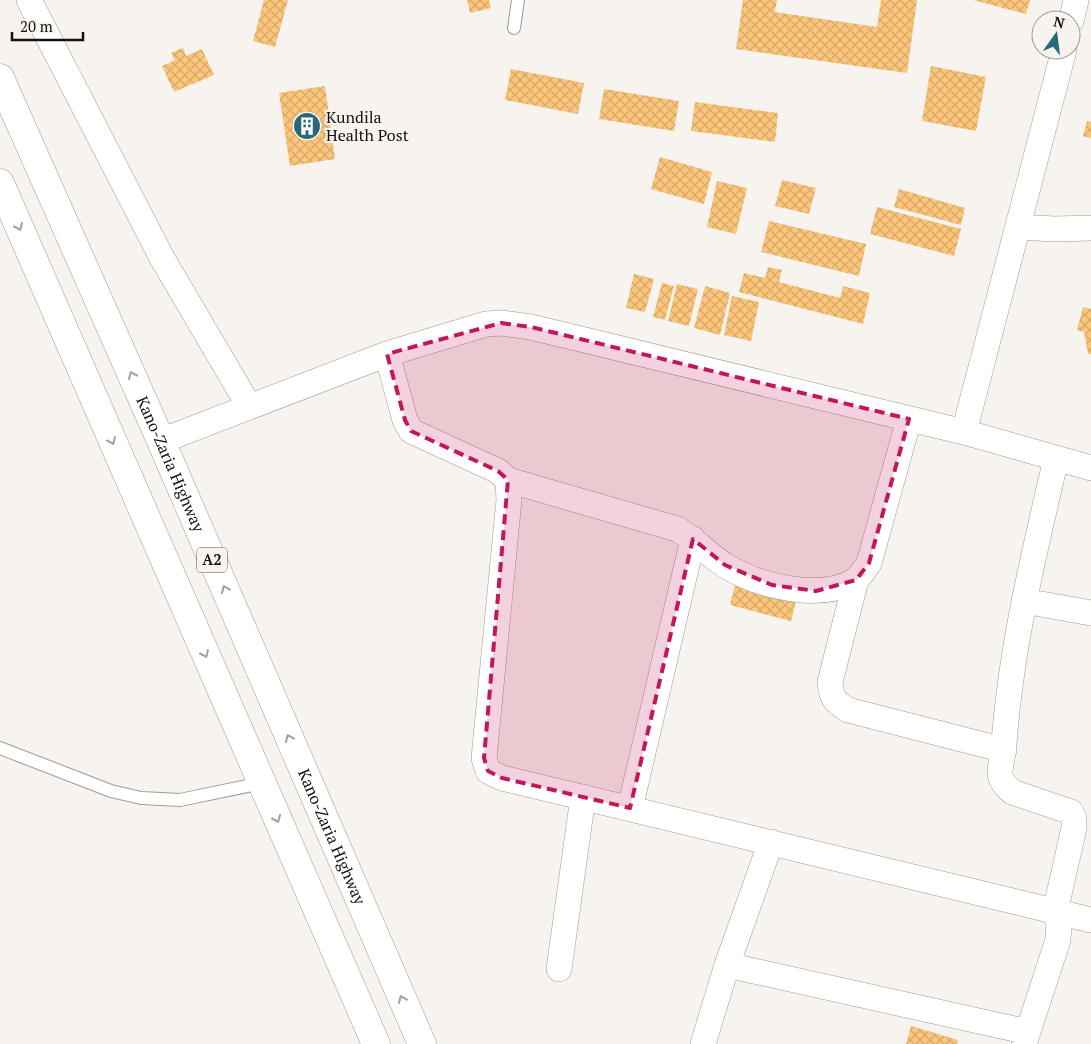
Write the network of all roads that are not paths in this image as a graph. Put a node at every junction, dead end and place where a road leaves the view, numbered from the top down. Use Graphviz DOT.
graph roads {
  1 [pos="29,0"];
  2 [pos="518,0"];
  3 [pos="514,28"];
  4 [pos="1061,60"];
  5 [pos="0,78"];
  6 [pos="0,183"];
  7 [pos="1018,227"];
  8 [pos="1091,228"];
  9 [pos="387,354"];
  10 [pos="249,406"];
  11 [pos="909,419"];
  12 [pos="964,432"];
  13 [pos="161,441"];
  14 [pos="1056,459"];
  15 [pos="1091,468"];
  16 [pos="508,480"];
  17 [pos="693,540"];
  18 [pos="856,580"];
  19 [pos="1024,601"];
  20 [pos="1091,613"];
  21 [pos="0,748"];
  22 [pos="1004,750"];
  23 [pos="262,783"];
  24 [pos="583,797"];
  25 [pos="630,808"];
  26 [pos="771,842"];
  27 [pos="1055,912"];
  28 [pos="1091,920"];
  29 [pos="727,964"];
  30 [pos="559,969"];
  31 [pos="1026,1038"];
  32 [pos="376,1044"];
  33 [pos="422,1044"];
  34 [pos="703,1044"];
  1 -- 10 [label="street"];
  2 -- 3 [label="lane"];
  4 -- 7 [label="street"];
  13 -- 5 [label="highway, Kano-Zaria Highway / A2, one-way"];
  6 -- 23 [label="highway, one-way"];
  7 -- 8 [label="street"];
  7 -- 12 [label="street"];
  9 -- 10 [label="street"];
  9 -- 11 [label="street"];
  9 -- 16 [label="street"];
  10 -- 13 [label="street"];
  11 -- 12 [label="street"];
  11 -- 18 [label="street"];
  12 -- 14 [label="street"];
  33 -- 13 [label="highway, Kano-Zaria Highway / A2, one-way"];
  14 -- 15 [label="street"];
  14 -- 19 [label="street"];
  16 -- 17 [label="street"];
  16 -- 24 [label="street"];
  17 -- 18 [label="street"];
  17 -- 25 [label="street"];
  18 -- 22 [label="street"];
  19 -- 20 [label="street"];
  19 -- 22 [label="street"];
  21 -- 23 [label="lane"];
  22 -- 27 [label="street"];
  23 -- 32 [label="highway, one-way"];
  24 -- 25 [label="street"];
  24 -- 30 [label="street"];
  25 -- 26 [label="street"];
  26 -- 27 [label="street"];
  26 -- 29 [label="street"];
  27 -- 28 [label="street"];
  27 -- 31 [label="street"];
  29 -- 31 [label="street"];
  29 -- 34 [label="street"];
}
